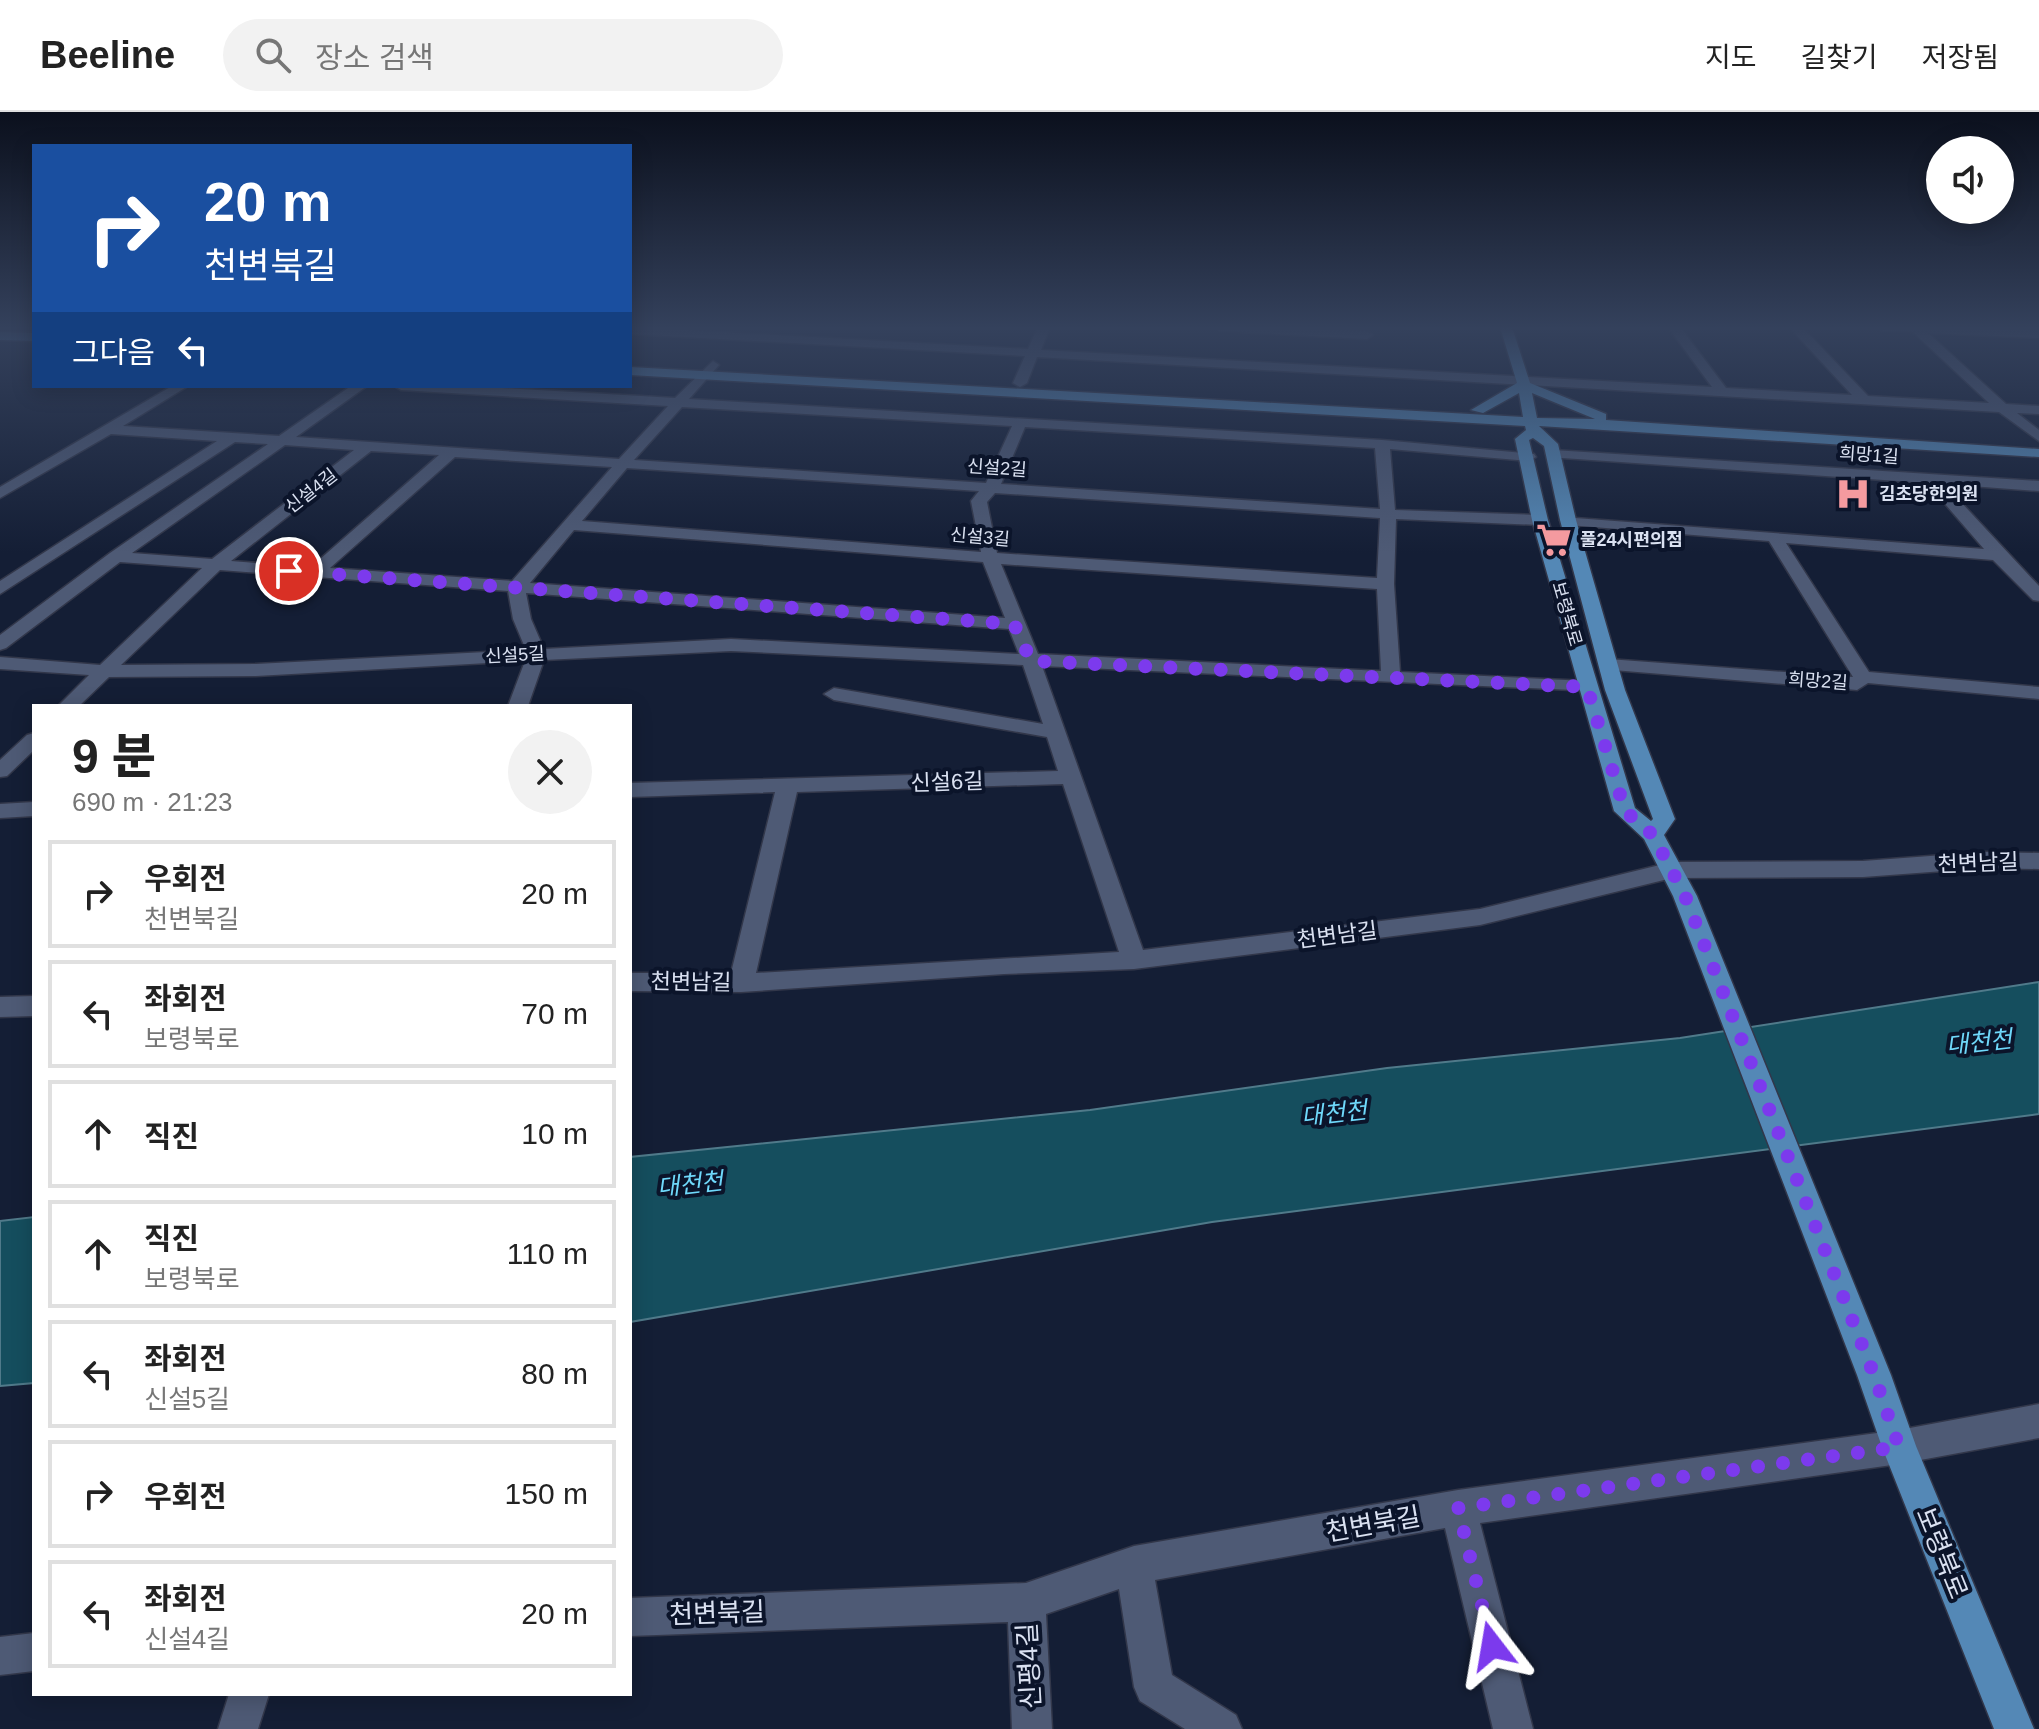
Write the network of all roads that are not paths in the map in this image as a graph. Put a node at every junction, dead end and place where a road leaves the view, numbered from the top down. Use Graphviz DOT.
graph roads {
  1 [pos="152,402"];
  2 [pos="338,402"];
  3 [pos="672,402"];
  4 [pos="1261,402"];
  5 [pos="1296,402"];
  6 [pos="1494,402"];
  7 [pos="1528,402"];
  8 [pos="1567,402"];
  9 [pos="1912,402"];
  10 [pos="1996,402"];
  11 [pos="681,403"];
  12 [pos="2001,407"];
  13 [pos="2039,410"];
  14 [pos="1474,415"];
  15 [pos="1605,420"];
  16 [pos="1531,421"];
  17 [pos="1020,423"];
  18 [pos="106,429"];
  19 [pos="234,436"];
  20 [pos="2039,439"];
  21 [pos="287,440"];
  22 [pos="1382,444"];
  23 [pos="368,446"];
  24 [pos="1552,451"];
  25 [pos="452,452"];
  26 [pos="1527,453"];
  27 [pos="2039,453"];
  28 [pos="623,463"];
  29 [pos="1932,480"];
  30 [pos="2039,486"];
  31 [pos="992,487"];
  32 [pos="0,493"];
  33 [pos="1388,514"];
  34 [pos="1540,520"];
  35 [pos="1568,520"];
  36 [pos="573,525"];
  37 [pos="1776,539"];
  38 [pos="1998,555"];
  39 [pos="116,557"];
  40 [pos="990,558"];
  41 [pos="215,565"];
  42 [pos="314,573"];
  43 [pos="1385,584"];
  44 [pos="516,588"];
  45 [pos="0,589"];
  46 [pos="2039,596"];
  47 [pos="1014,624"];
  48 [pos="0,644"];
  49 [pos="537,654"];
  50 [pos="1031,661"];
  51 [pos="0,663"];
  52 [pos="1608,665"];
  53 [pos="105,671"];
  54 [pos="1391,677"];
  55 [pos="1863,677"];
  56 [pos="1587,687"];
  57 [pos="2039,693"];
  58 [pos="834,694"];
  59 [pos="70,704"];
  60 [pos="519,704"];
  61 [pos="1055,732"];
  62 [pos="32,741"];
  63 [pos="0,771"];
  64 [pos="1071,777"];
  65 [pos="787,787"];
  66 [pos="632,790"];
  67 [pos="32,809"];
  68 [pos="0,811"];
  69 [pos="1653,835"];
  70 [pos="2039,861"];
  71 [pos="1672,870"];
  72 [pos="1134,960"];
  73 [pos="632,982"];
  74 [pos="741,983"];
  75 [pos="32,1006"];
  76 [pos="0,1007"];
  77 [pos="2039,1421"];
  78 [pos="1899,1447"];
  79 [pos="1458,1508"];
  80 [pos="1134,1565"];
  81 [pos="1026,1602"];
  82 [pos="632,1617"];
  83 [pos="32,1652"];
  84 [pos="0,1656"];
  85 [pos="248,1696"];
  86 [pos="238,1729"];
  87 [pos="1032,1729"];
  88 [pos="1222,1729"];
  89 [pos="1513,1729"];
  90 [pos="2014,1729"];
  1 -- 18 [label="street"];
  2 -- 21 [label="street"];
  3 -- 11 [label="street"];
  4 -- 14 [label="main road"];
  5 -- 14 [label="main road"];
  6 -- 14 [label="main road"];
  7 -- 16 [label="main road"];
  8 -- 15 [label="main road"];
  9 -- 12 [label="street"];
  10 -- 12 [label="street"];
  11 -- 17 [label="street"];
  11 -- 28 [label="street"];
  12 -- 13 [label="street"];
  12 -- 20 [label="street"];
  14 -- 16 [label="main road"];
  14 -- 26 [label="main road"];
  15 -- 16 [label="main road"];
  15 -- 20 [label="main road"];
  15 -- 24 [label="main road"];
  15 -- 27 [label="main road"];
  16 -- 24 [label="main road"];
  16 -- 26 [label="main road"];
  17 -- 22 [label="street"];
  17 -- 31 [label="street"];
  18 -- 19 [label="street, 신설2길"];
  18 -- 32 [label="street"];
  19 -- 21 [label="street, 신설2길"];
  19 -- 45 [label="street"];
  21 -- 23 [label="street, 신설2길"];
  21 -- 39 [label="street"];
  22 -- 26 [label="street"];
  22 -- 33 [label="street"];
  23 -- 25 [label="street, 신설2길"];
  23 -- 41 [label="street, 신설4길"];
  24 -- 29 [label="street, 희망1길"];
  24 -- 35 [label="main road, 보령북로"];
  25 -- 28 [label="street, 신설2길"];
  25 -- 42 [label="street"];
  26 -- 34 [label="main road, 보령북로"];
  28 -- 31 [label="street, 신설2길"];
  28 -- 36 [label="street"];
  29 -- 30 [label="street, 희망1길"];
  29 -- 38 [label="street"];
  31 -- 33 [label="street, 신설2길"];
  31 -- 40 [label="street"];
  33 -- 34 [label="street, 신설2길"];
  33 -- 43 [label="street"];
  34 -- 56 [label="main road, 보령북로"];
  35 -- 37 [label="street"];
  35 -- 52 [label="main road, 보령북로"];
  36 -- 40 [label="street, 신설3길"];
  36 -- 44 [label="street"];
  37 -- 38 [label="street"];
  37 -- 55 [label="street, 희망2길"];
  38 -- 46 [label="street"];
  39 -- 41 [label="street"];
  39 -- 48 [label="street"];
  40 -- 43 [label="street, 신설3길"];
  40 -- 47 [label="street"];
  41 -- 42 [label="street"];
  41 -- 53 [label="street, 신설4길"];
  42 -- 44 [label="street"];
  43 -- 54 [label="street"];
  44 -- 47 [label="street"];
  44 -- 49 [label="street"];
  47 -- 50 [label="street"];
  49 -- 50 [label="street, 신설5길"];
  49 -- 53 [label="street, 신설5길"];
  49 -- 60 [label="street"];
  50 -- 54 [label="street, 신설5길"];
  50 -- 61 [label="street"];
  51 -- 53 [label="street, 신설5길"];
  52 -- 55 [label="street, 희망2길"];
  52 -- 69 [label="main road, 보령북로"];
  53 -- 59 [label="street, 신설4길"];
  54 -- 56 [label="street, 신설5길"];
  55 -- 57 [label="street"];
  56 -- 69 [label="main road, 보령북로"];
  58 -- 61 [label="street"];
  61 -- 64 [label="street"];
  62 -- 63 [label="street"];
  64 -- 65 [label="street, 신설6길"];
  64 -- 72 [label="street"];
  65 -- 66 [label="street, 신설6길"];
  65 -- 74 [label="street"];
  67 -- 68 [label="street"];
  69 -- 71 [label="main road, 보령북로"];
  70 -- 71 [label="street, 천변남길"];
  71 -- 72 [label="street, 천변남길"];
  71 -- 78 [label="main road, 보령북로"];
  72 -- 74 [label="street, 천변남길"];
  73 -- 74 [label="street, 천변남길"];
  75 -- 76 [label="street"];
  77 -- 78 [label="street, 천변북길"];
  78 -- 79 [label="street, 천변북길"];
  78 -- 90 [label="main road, 보령북로"];
  79 -- 80 [label="street, 천변북길"];
  79 -- 89 [label="street"];
  80 -- 81 [label="street, 천변북길"];
  80 -- 88 [label="street"];
  81 -- 82 [label="street, 천변북길"];
  81 -- 87 [label="street, 신평4길"];
  83 -- 84 [label="street"];
  85 -- 86 [label="street"];
}
